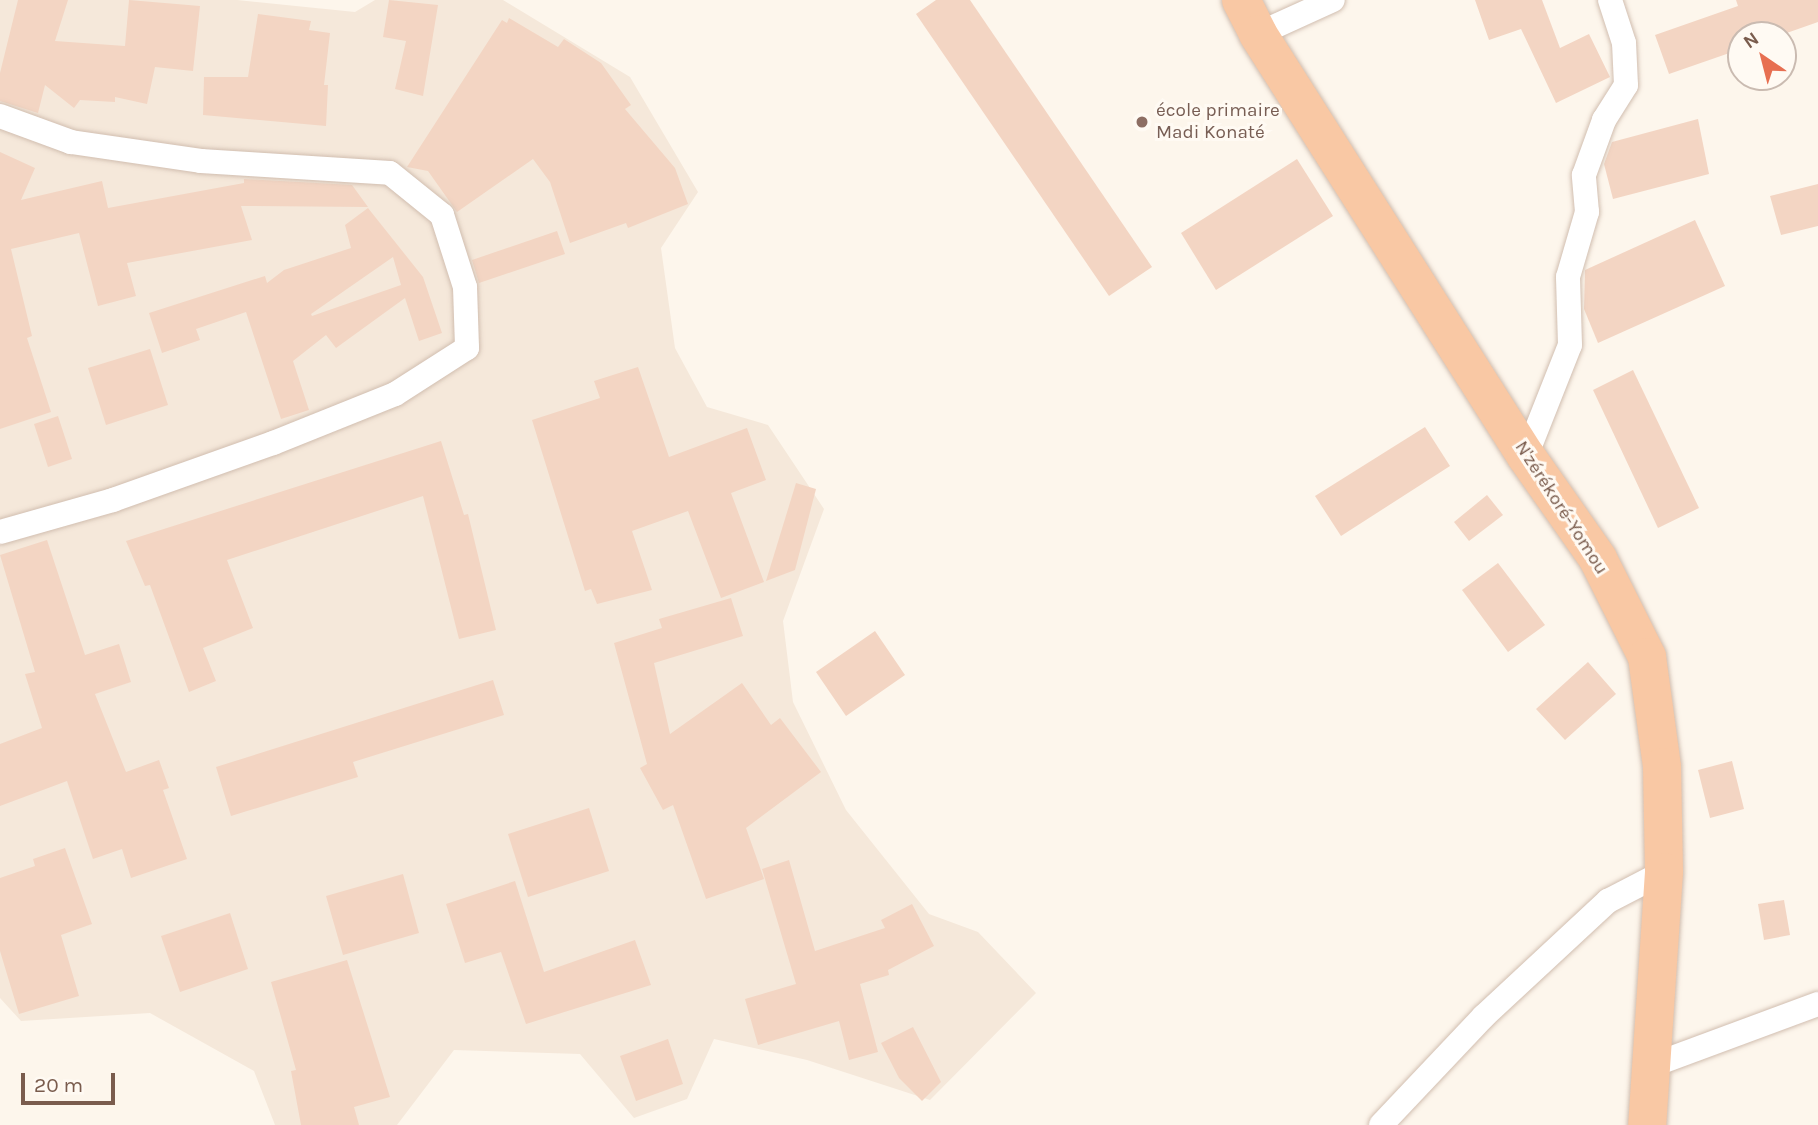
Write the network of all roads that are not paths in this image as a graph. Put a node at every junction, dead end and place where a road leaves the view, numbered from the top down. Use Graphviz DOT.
graph roads {
  1 [pos="1241,0"];
  2 [pos="1334,0"];
  3 [pos="1610,0"];
  4 [pos="1258,34"];
  5 [pos="0,116"];
  6 [pos="1526,456"];
  7 [pos="0,532"];
  8 [pos="1664,872"];
  9 [pos="1818,1004"];
  10 [pos="1653,1065"];
  11 [pos="1381,1125"];
  12 [pos="1647,1125"];
  1 -- 4 [label="highway, N'zérékoré-Yomou"];
  2 -- 4 [label="street"];
  3 -- 6 [label="street"];
  4 -- 6 [label="highway, N'zérékoré-Yomou"];
  5 -- 7 [label="street"];
  6 -- 8 [label="highway, N'zérékoré-Yomou"];
  8 -- 10 [label="highway, N'zérékoré-Yomou"];
  8 -- 11 [label="street"];
  9 -- 10 [label="street"];
  10 -- 12 [label="highway, N'zérékoré-Yomou"];
}
